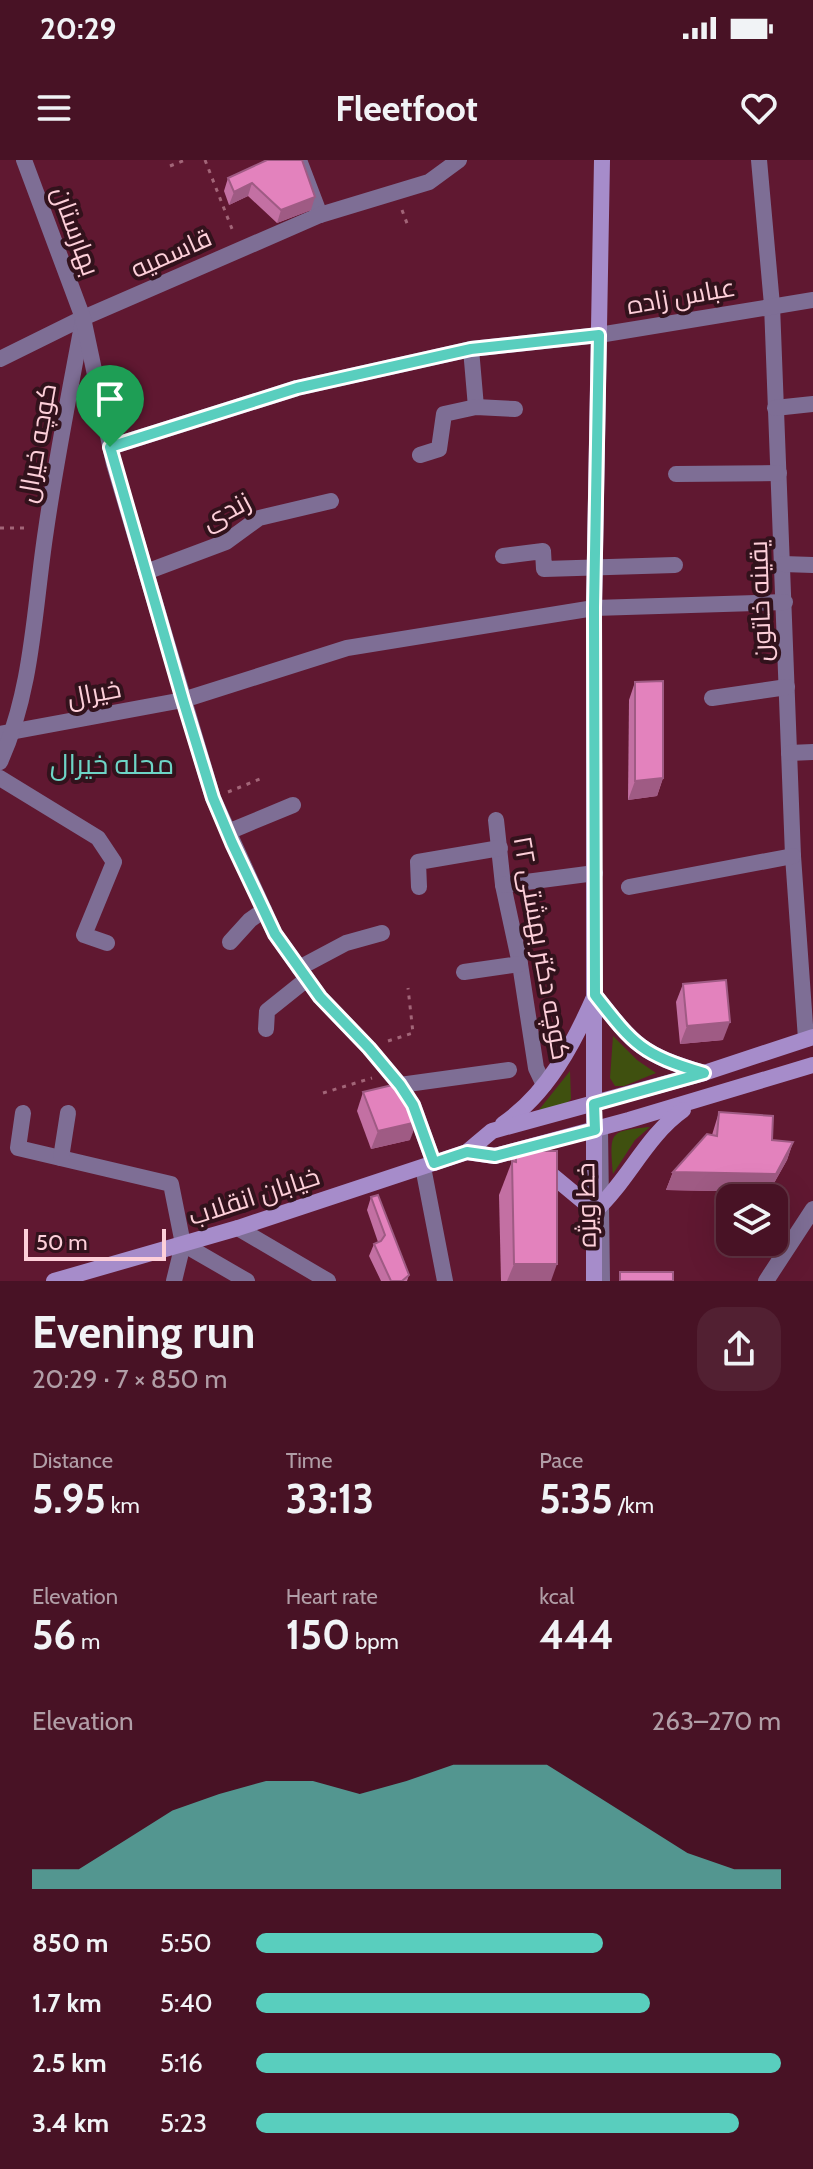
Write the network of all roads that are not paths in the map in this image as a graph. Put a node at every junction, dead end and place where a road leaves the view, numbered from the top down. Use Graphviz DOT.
graph roads {
  1 [pos="24,160"];
  2 [pos="299,160"];
  3 [pos="459,160"];
  4 [pos="602,160"];
  5 [pos="759,160"];
  6 [pos="320,215"];
  7 [pos="813,300"];
  8 [pos="772,305"];
  9 [pos="83,318"];
  10 [pos="599,335"];
  11 [pos="471,349"];
  12 [pos="0,359"];
  13 [pos="813,404"];
  14 [pos="476,407"];
  15 [pos="775,408"];
  16 [pos="515,409"];
  17 [pos="110,447"];
  18 [pos="420,455"];
  19 [pos="779,473"];
  20 [pos="676,474"];
  21 [pos="331,501"];
  22 [pos="503,556"];
  23 [pos="783,564"];
  24 [pos="675,565"];
  25 [pos="813,565"];
  26 [pos="595,567"];
  27 [pos="146,572"];
  28 [pos="785,602"];
  29 [pos="594,608"];
  30 [pos="787,687"];
  31 [pos="712,698"];
  32 [pos="183,700"];
  33 [pos="7,733"];
  34 [pos="813,752"];
  35 [pos="789,753"];
  36 [pos="0,762"];
  37 [pos="0,778"];
  38 [pos="293,805"];
  39 [pos="496,820"];
  40 [pos="228,832"];
  41 [pos="500,848"];
  42 [pos="793,856"];
  43 [pos="595,873"];
  44 [pos="503,885"];
  45 [pos="419,887"];
  46 [pos="629,887"];
  47 [pos="264,910"];
  48 [pos="382,933"];
  49 [pos="230,942"];
  50 [pos="107,943"];
  51 [pos="520,964"];
  52 [pos="464,972"];
  53 [pos="303,973"];
  54 [pos="595,995"];
  55 [pos="266,1029"];
  56 [pos="810,1038"];
  57 [pos="813,1065"];
  58 [pos="509,1070"];
  59 [pos="704,1073"];
  60 [pos="396,1079"];
  61 [pos="544,1085"];
  62 [pos="694,1102"];
  63 [pos="594,1104"];
  64 [pos="23,1113"];
  65 [pos="68,1113"];
  66 [pos="600,1129"];
  67 [pos="492,1131"];
  68 [pos="467,1152"];
  69 [pos="495,1156"];
  70 [pos="61,1158"];
  71 [pos="428,1165"];
  72 [pos="601,1206"];
  73 [pos="813,1209"];
  74 [pos="238,1228"];
  75 [pos="183,1244"];
  76 [pos="54,1281"];
  77 [pos="174,1281"];
  78 [pos="247,1281"];
  79 [pos="328,1281"];
  80 [pos="445,1281"];
  81 [pos="594,1281"];
  82 [pos="606,1281"];
  83 [pos="766,1281"];
  1 -- 9 [label="street, بهارستان"];
  2 -- 6 [label="street"];
  3 -- 6 [label="street, قاسمیه"];
  4 -- 10 [label="main road"];
  5 -- 8 [label="street, یقینه خاتون"];
  6 -- 9 [label="street, قاسمیه"];
  7 -- 8 [label="street, عباس زاده"];
  8 -- 10 [label="street, عباس زاده"];
  8 -- 15 [label="street, یقینه خاتون"];
  9 -- 12 [label="street, قاسمیه"];
  9 -- 17 [label="street, بهارستان"];
  9 -- 33 [label="street, کوچه خیرال"];
  10 -- 11 [label="street, عباس زاده"];
  10 -- 26 [label="main road"];
  11 -- 14 [label="street"];
  11 -- 17 [label="street, عباس زاده"];
  13 -- 15 [label="street"];
  14 -- 16 [label="street"];
  14 -- 18 [label="street"];
  15 -- 19 [label="street, یقینه خاتون"];
  17 -- 27 [label="street, بهارستان"];
  19 -- 20 [label="street"];
  19 -- 23 [label="street, یقینه خاتون"];
  21 -- 27 [label="street, زندی"];
  22 -- 26 [label="street"];
  23 -- 25 [label="street"];
  23 -- 28 [label="street, یقینه خاتون"];
  24 -- 26 [label="street"];
  26 -- 29 [label="main road"];
  27 -- 32 [label="street, بهارستان"];
  28 -- 29 [label="street, خیرال"];
  28 -- 30 [label="street, یقینه خاتون"];
  29 -- 32 [label="street, خیرال"];
  29 -- 43 [label="main road"];
  30 -- 31 [label="street"];
  30 -- 35 [label="street, یقینه خاتون"];
  32 -- 33 [label="street, خیرال"];
  32 -- 40 [label="street, بهارستان"];
  33 -- 36 [label="street, کوچه خیرال"];
  34 -- 35 [label="street"];
  35 -- 42 [label="street, یقینه خاتون"];
  37 -- 50 [label="street"];
  38 -- 40 [label="street"];
  39 -- 41 [label="street, کوچه دکتر بهشتی ۲۲"];
  40 -- 47 [label="street, بهارستان"];
  41 -- 44 [label="street, کوچه دکتر بهشتی ۲۲"];
  41 -- 45 [label="street"];
  42 -- 46 [label="street"];
  42 -- 56 [label="street, یقینه خاتون"];
  43 -- 44 [label="street"];
  43 -- 54 [label="main road"];
  44 -- 51 [label="street, کوچه دکتر بهشتی ۲۲"];
  47 -- 49 [label="street"];
  47 -- 53 [label="street, بهارستان"];
  48 -- 53 [label="street"];
  51 -- 52 [label="street"];
  51 -- 61 [label="street, کوچه دکتر بهشتی ۲۲"];
  53 -- 55 [label="street"];
  53 -- 60 [label="street, بهارستان"];
  54 -- 59 [label="main road"];
  54 -- 61 [label="main road"];
  54 -- 63 [label="main road"];
  56 -- 59 [label="main road"];
  57 -- 62 [label="main road"];
  58 -- 60 [label="street"];
  59 -- 63 [label="main road"];
  60 -- 71 [label="street, بهارستان"];
  61 -- 67 [label="main road"];
  62 -- 66 [label="main road"];
  62 -- 72 [label="main road"];
  63 -- 66 [label="main road"];
  63 -- 67 [label="main road"];
  64 -- 70 [label="street"];
  65 -- 70 [label="street"];
  66 -- 69 [label="main road"];
  66 -- 72 [label="main road"];
  67 -- 68 [label="main road"];
  68 -- 69 [label="main road"];
  68 -- 71 [label="main road, خیابان انقلاب"];
  69 -- 72 [label="main road"];
  70 -- 75 [label="street"];
  71 -- 74 [label="main road, خیابان انقلاب"];
  71 -- 80 [label="street, بهارستان"];
  72 -- 81 [label="main road"];
  72 -- 82 [label="lane, خط ویژه"];
  73 -- 83 [label="street"];
  74 -- 75 [label="main road, خیابان انقلاب"];
  74 -- 79 [label="street"];
  75 -- 76 [label="main road, خیابان انقلاب"];
  75 -- 77 [label="street"];
  75 -- 78 [label="street"];
}
